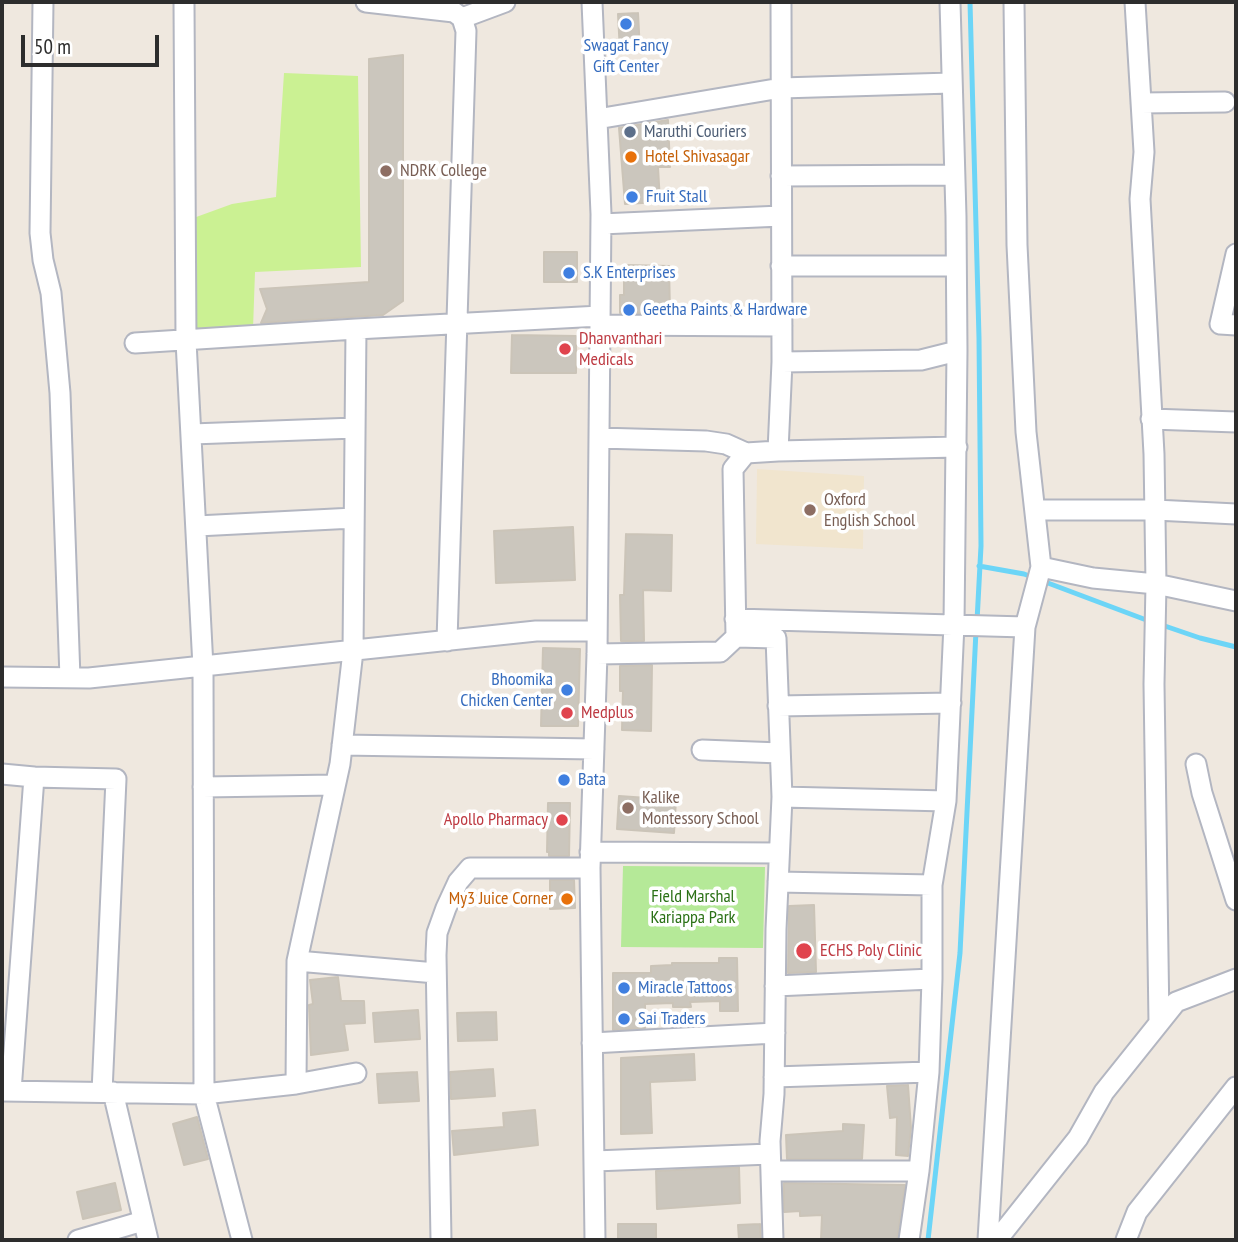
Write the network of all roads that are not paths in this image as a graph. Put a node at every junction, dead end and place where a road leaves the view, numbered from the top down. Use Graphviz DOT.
graph roads {
  1 [pos="43,2"];
  2 [pos="184,2"];
  3 [pos="366,2"];
  4 [pos="505,2"];
  5 [pos="592,2"];
  6 [pos="781,2"];
  7 [pos="950,2"];
  8 [pos="1014,2"];
  9 [pos="1135,2"];
  10 [pos="462,18"];
  11 [pos="951,83"];
  12 [pos="781,88"];
  13 [pos="1225,102"];
  14 [pos="1141,103"];
  15 [pos="597,119"];
  16 [pos="954,175"];
  17 [pos="781,176"];
  18 [pos="781,216"];
  19 [pos="601,224"];
  20 [pos="1236,254"];
  21 [pos="781,266"];
  22 [pos="956,266"];
  23 [pos="600,320"];
  24 [pos="455,324"];
  25 [pos="1236,325"];
  26 [pos="782,326"];
  27 [pos="356,329"];
  28 [pos="186,341"];
  29 [pos="135,343"];
  30 [pos="957,351"];
  31 [pos="782,362"];
  32 [pos="1151,419"];
  33 [pos="1236,422"];
  34 [pos="355,428"];
  35 [pos="192,434"];
  36 [pos="599,438"];
  37 [pos="957,447"];
  38 [pos="778,451"];
  39 [pos="746,453"];
  40 [pos="1036,510"];
  41 [pos="1155,510"];
  42 [pos="1236,514"];
  43 [pos="355,518"];
  44 [pos="197,527"];
  45 [pos="1039,575"];
  46 [pos="1156,584"];
  47 [pos="1236,601"];
  48 [pos="969,625"];
  49 [pos="1025,627"];
  50 [pos="736,628"];
  51 [pos="597,631"];
  52 [pos="447,641"];
  53 [pos="353,651"];
  54 [pos="597,654"];
  55 [pos="203,667"];
  56 [pos="2,677"];
  57 [pos="70,678"];
  58 [pos="951,704"];
  59 [pos="778,706"];
  60 [pos="342,744"];
  61 [pos="594,749"];
  62 [pos="702,750"];
  63 [pos="780,753"];
  64 [pos="1196,764"];
  65 [pos="2,774"];
  66 [pos="34,777"];
  67 [pos="335,785"];
  68 [pos="203,787"];
  69 [pos="782,797"];
  70 [pos="946,801"];
  71 [pos="779,853"];
  72 [pos="590,860"];
  73 [pos="778,882"];
  74 [pos="932,886"];
  75 [pos="1236,900"];
  76 [pos="297,961"];
  77 [pos="436,973"];
  78 [pos="932,979"];
  79 [pos="1236,979"];
  80 [pos="775,986"];
  81 [pos="1159,1023"];
  82 [pos="775,1033"];
  83 [pos="592,1043"];
  84 [pos="929,1072"];
  85 [pos="356,1073"];
  86 [pos="774,1077"];
  87 [pos="296,1084"];
  88 [pos="1236,1087"];
  89 [pos="7,1091"];
  90 [pos="108,1092"];
  91 [pos="204,1094"];
  92 [pos="595,1161"];
  93 [pos="770,1163"];
  94 [pos="919,1171"];
  95 [pos="146,1231"];
  96 [pos="78,1240"];
  97 [pos="243,1240"];
  98 [pos="441,1240"];
  99 [pos="595,1240"];
  100 [pos="772,1240"];
  101 [pos="909,1240"];
  102 [pos="988,1240"];
  103 [pos="997,1240"];
  104 [pos="1126,1240"];
  1 -- 57 [label="street"];
  2 -- 28 [label="street"];
  3 -- 10 [label="street"];
  4 -- 10 [label="street"];
  5 -- 15 [label="street"];
  6 -- 12 [label="street"];
  7 -- 11 [label="street"];
  8 -- 40 [label="street"];
  9 -- 14 [label="street"];
  10 -- 24 [label="street"];
  11 -- 12 [label="street"];
  11 -- 16 [label="street"];
  12 -- 15 [label="street"];
  12 -- 17 [label="street"];
  13 -- 14 [label="street"];
  14 -- 32 [label="street"];
  15 -- 19 [label="street"];
  16 -- 17 [label="street"];
  16 -- 22 [label="street"];
  17 -- 18 [label="street"];
  18 -- 19 [label="street"];
  18 -- 21 [label="street"];
  19 -- 23 [label="street"];
  20 -- 25 [label="street"];
  21 -- 22 [label="street"];
  21 -- 26 [label="street"];
  22 -- 30 [label="street"];
  23 -- 24 [label="street"];
  23 -- 26 [label="street"];
  23 -- 36 [label="street"];
  24 -- 27 [label="street"];
  24 -- 52 [label="street"];
  26 -- 31 [label="street"];
  27 -- 28 [label="street"];
  27 -- 34 [label="street"];
  28 -- 29 [label="street"];
  28 -- 35 [label="street"];
  30 -- 31 [label="street"];
  30 -- 37 [label="street"];
  31 -- 38 [label="street"];
  32 -- 33 [label="street"];
  32 -- 41 [label="street"];
  34 -- 35 [label="street"];
  34 -- 43 [label="street"];
  35 -- 44 [label="street"];
  36 -- 39 [label="street"];
  36 -- 51 [label="street"];
  37 -- 38 [label="street"];
  37 -- 48 [label="street"];
  38 -- 39 [label="street"];
  39 -- 50 [label="street"];
  40 -- 41 [label="street"];
  40 -- 45 [label="street"];
  41 -- 42 [label="street"];
  41 -- 46 [label="street"];
  43 -- 44 [label="street"];
  43 -- 53 [label="street"];
  44 -- 55 [label="street"];
  45 -- 46 [label="street"];
  45 -- 49 [label="street"];
  46 -- 47 [label="street"];
  46 -- 81 [label="street"];
  48 -- 49 [label="street"];
  48 -- 50 [label="street"];
  48 -- 58 [label="street"];
  49 -- 102 [label="street"];
  50 -- 54 [label="street"];
  50 -- 59 [label="street"];
  51 -- 52 [label="street"];
  51 -- 54 [label="street"];
  52 -- 53 [label="street"];
  53 -- 55 [label="street"];
  53 -- 60 [label="street"];
  54 -- 61 [label="street"];
  55 -- 57 [label="street"];
  55 -- 68 [label="street"];
  56 -- 57 [label="street"];
  58 -- 59 [label="street"];
  58 -- 70 [label="street"];
  59 -- 63 [label="street"];
  60 -- 61 [label="street"];
  60 -- 67 [label="street"];
  61 -- 72 [label="street"];
  62 -- 63 [label="street"];
  63 -- 69 [label="street"];
  64 -- 75 [label="street"];
  65 -- 66 [label="street"];
  66 -- 89 [label="street"];
  66 -- 90 [label="street"];
  67 -- 68 [label="street"];
  67 -- 76 [label="street"];
  68 -- 91 [label="street"];
  69 -- 70 [label="street"];
  69 -- 71 [label="street"];
  70 -- 74 [label="street"];
  71 -- 72 [label="street"];
  71 -- 73 [label="street"];
  72 -- 77 [label="street"];
  72 -- 83 [label="street"];
  73 -- 74 [label="street"];
  73 -- 80 [label="street"];
  74 -- 78 [label="street"];
  76 -- 77 [label="street"];
  76 -- 87 [label="street"];
  77 -- 98 [label="street"];
  78 -- 80 [label="street"];
  78 -- 84 [label="street"];
  79 -- 81 [label="street"];
  80 -- 82 [label="street"];
  81 -- 103 [label="street"];
  82 -- 83 [label="street"];
  82 -- 86 [label="street"];
  83 -- 92 [label="street"];
  84 -- 86 [label="street"];
  84 -- 94 [label="street"];
  85 -- 87 [label="street"];
  86 -- 93 [label="street"];
  87 -- 91 [label="street"];
  88 -- 104 [label="street"];
  89 -- 90 [label="street"];
  90 -- 91 [label="street"];
  90 -- 95 [label="street"];
  91 -- 97 [label="street"];
  92 -- 93 [label="street"];
  92 -- 99 [label="street"];
  93 -- 94 [label="street"];
  93 -- 100 [label="street"];
  94 -- 101 [label="street"];
  95 -- 96 [label="street"];
}
